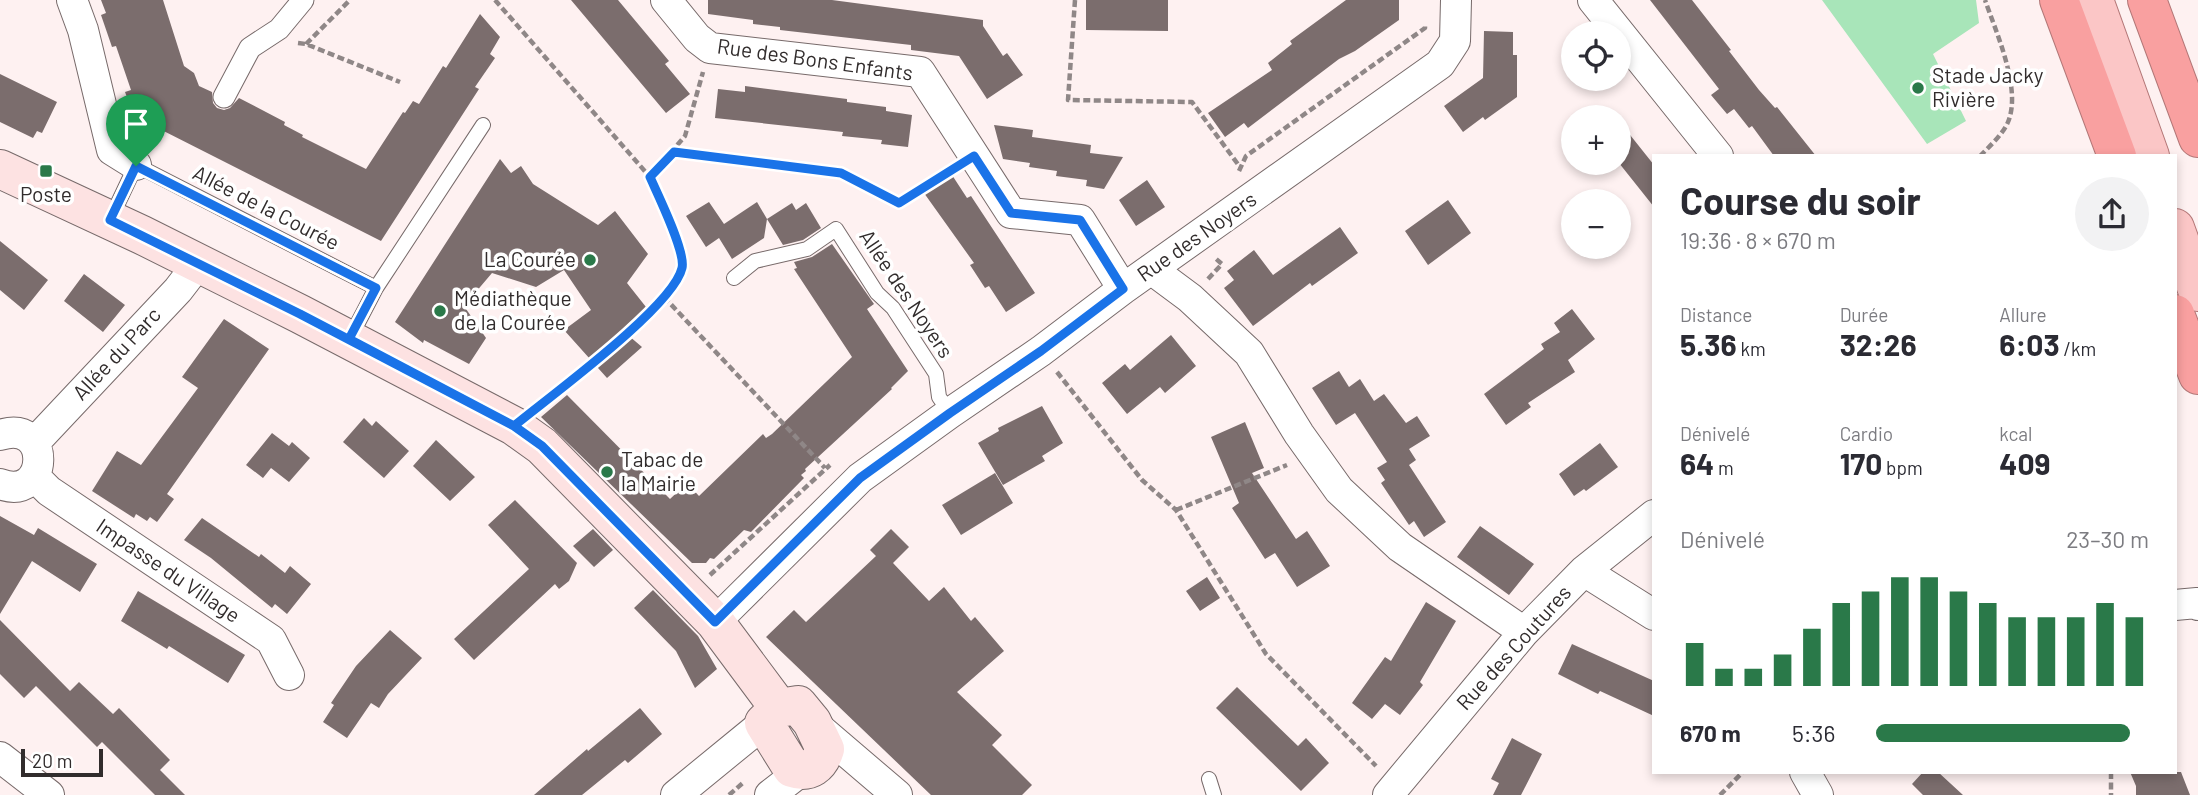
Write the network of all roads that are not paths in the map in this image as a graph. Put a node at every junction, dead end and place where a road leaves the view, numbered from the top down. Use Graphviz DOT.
graph roads {
  1 [pos="72,0"];
  2 [pos="303,0"];
  3 [pos="666,0"];
  4 [pos="1455,0"];
  5 [pos="1593,0"];
  6 [pos="2059,0"];
  7 [pos="2094,0"];
  8 [pos="2147,0"];
  9 [pos="224,97"];
  10 [pos="483,125"];
  11 [pos="2198,138"];
  12 [pos="1716,154"];
  13 [pos="2116,154"];
  14 [pos="2149,154"];
  15 [pos="136,166"];
  16 [pos="0,169"];
  17 [pos="110,220"];
  18 [pos="2177,234"];
  19 [pos="198,264"];
  20 [pos="1151,269"];
  21 [pos="734,278"];
  22 [pos="376,288"];
  23 [pos="1123,289"];
  24 [pos="2198,292"];
  25 [pos="2177,319"];
  26 [pos="349,339"];
  27 [pos="2198,375"];
  28 [pos="950,413"];
  29 [pos="0,435"];
  30 [pos="34,443"];
  31 [pos="10,485"];
  32 [pos="1652,517"];
  33 [pos="1584,571"];
  34 [pos="2177,605"];
  35 [pos="2198,605"];
  36 [pos="1652,614"];
  37 [pos="715,622"];
  38 [pos="1524,632"];
  39 [pos="289,676"];
  40 [pos="785,718"];
  41 [pos="0,757"];
  42 [pos="1806,774"];
  43 [pos="812,778"];
  44 [pos="1209,779"];
  45 [pos="1391,790"];
  46 [pos="49,795"];
  47 [pos="676,795"];
  48 [pos="770,795"];
  49 [pos="897,795"];
  50 [pos="1214,795"];
  51 [pos="1818,795"];
  1 -- 15 [label="street"];
  2 -- 9 [label="street"];
  3 -- 23 [label="street, Rue des Bons Enfants"];
  4 -- 20 [label="street, Rue des Noyers"];
  5 -- 12 [label="street"];
  6 -- 13 [label="highway"];
  7 -- 14 [label="main road"];
  8 -- 11 [label="highway"];
  10 -- 22 [label="lane"];
  15 -- 17 [label="lane"];
  15 -- 22 [label="lane, Allée de la Courée"];
  16 -- 17 [label="main road"];
  17 -- 19 [label="main road"];
  18 -- 24 [label="main road"];
  19 -- 26 [label="main road"];
  19 -- 30 [label="street, Allée du Parc"];
  20 -- 23 [label="street, Rue des Noyers"];
  20 -- 38 [label="street"];
  21 -- 28 [label="lane, Allée des Noyers"];
  22 -- 26 [label="lane"];
  23 -- 28 [label="street, Rue des Noyers"];
  25 -- 27 [label="highway"];
  26 -- 37 [label="main road"];
  28 -- 37 [label="street, Rue des Noyers"];
  29 -- 30 [label="street"];
  30 -- 31 [label="street"];
  31 -- 39 [label="street, Impasse du Village"];
  32 -- 33 [label="street, Rue des Coutures"];
  33 -- 36 [label="street"];
  33 -- 38 [label="street, Rue des Coutures"];
  34 -- 35 [label="street"];
  37 -- 40 [label="main road"];
  38 -- 45 [label="street, Rue des Coutures"];
  40 -- 43 [label="main road"];
  40 -- 47 [label="street"];
  40 -- 49 [label="street"];
  41 -- 46 [label="street"];
  42 -- 51 [label="street"];
  43 -- 48 [label="street"];
  44 -- 50 [label="lane"];
}
